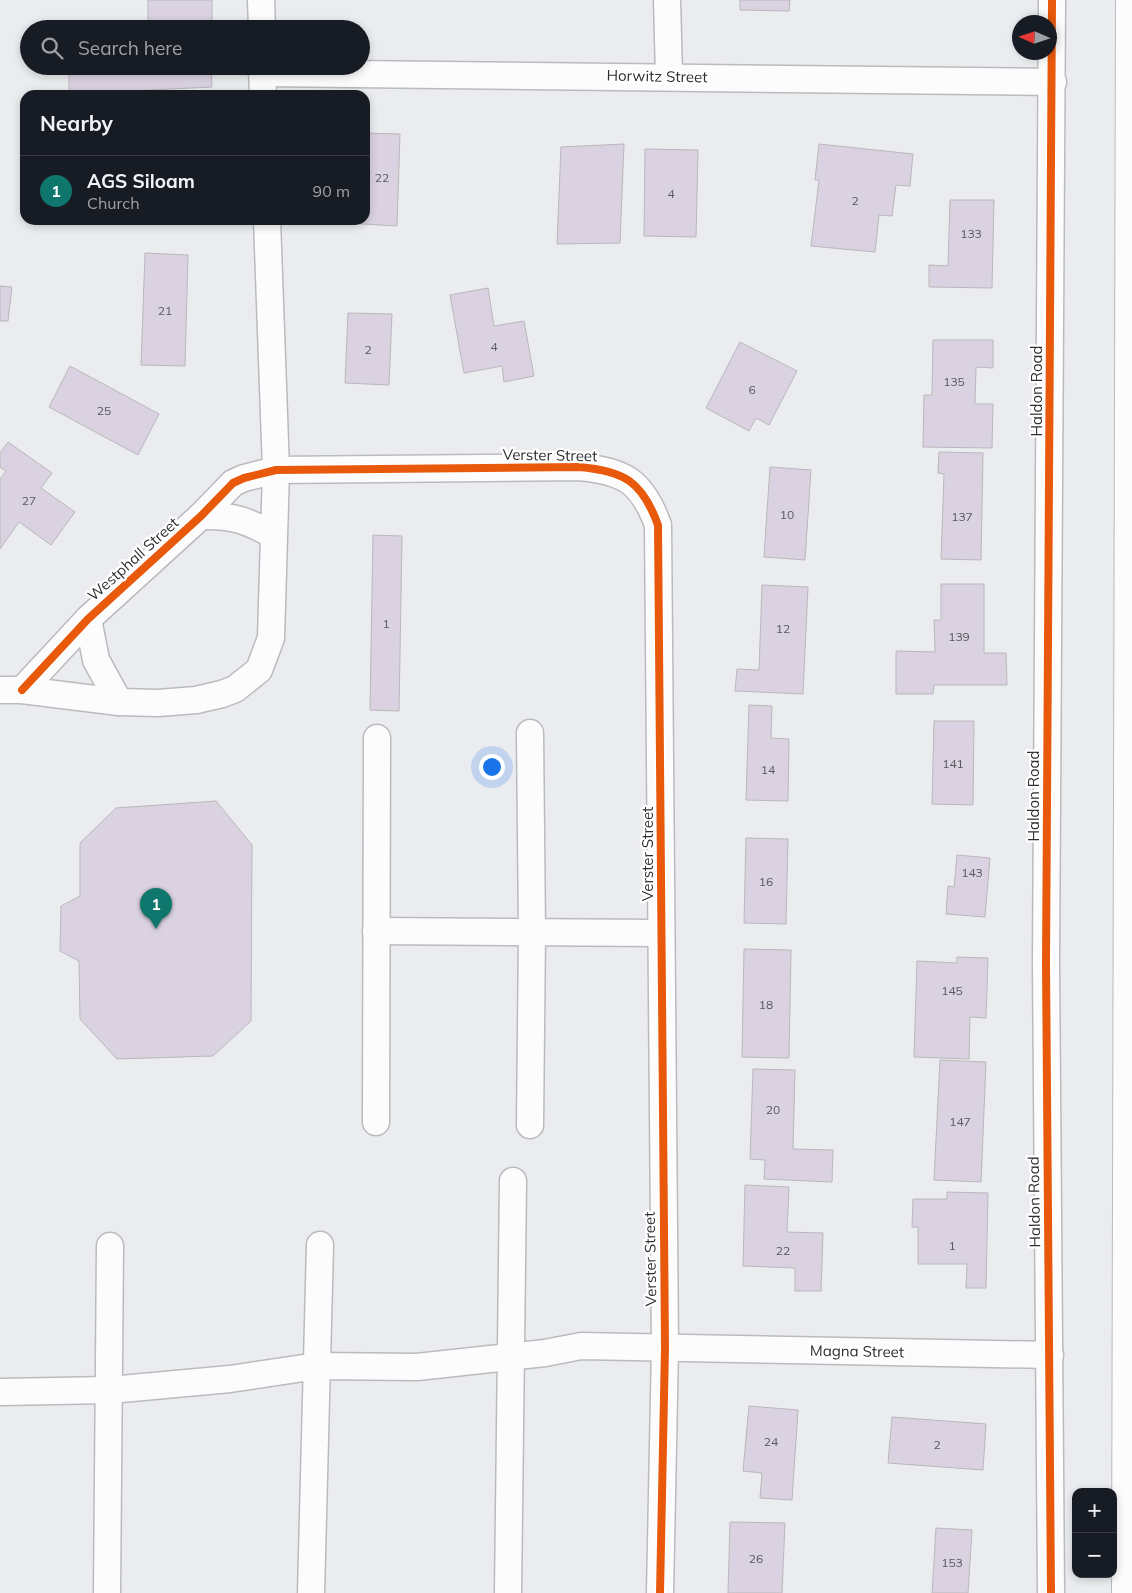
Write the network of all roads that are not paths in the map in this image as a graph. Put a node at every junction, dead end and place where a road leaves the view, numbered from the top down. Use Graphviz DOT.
graph roads {
  1 [pos="261,0"];
  2 [pos="667,0"];
  3 [pos="1052,0"];
  4 [pos="1130,0"];
  5 [pos="262,20"];
  6 [pos="669,76"];
  7 [pos="262,78"];
  8 [pos="1052,82"];
  9 [pos="267,225"];
  10 [pos="276,470"];
  11 [pos="201,516"];
  12 [pos="273,536"];
  13 [pos="88,619"];
  14 [pos="11,690"];
  15 [pos="118,702"];
  16 [pos="530,733"];
  17 [pos="377,738"];
  18 [pos="376,931"];
  19 [pos="532,932"];
  20 [pos="661,933"];
  21 [pos="376,1122"];
  22 [pos="530,1125"];
  23 [pos="513,1181"];
  24 [pos="320,1245"];
  25 [pos="110,1246"];
  26 [pos="665,1347"];
  27 [pos="1050,1355"];
  28 [pos="509,1356"];
  29 [pos="317,1366"];
  30 [pos="110,1390"];
  31 [pos="0,1392"];
  32 [pos="107,1593"];
  33 [pos="311,1593"];
  34 [pos="508,1593"];
  35 [pos="660,1593"];
  36 [pos="1051,1593"];
  37 [pos="1126,1593"];
  1 -- 5 [label="street"];
  2 -- 6 [label="street"];
  3 -- 8 [label="street, Haldon Road"];
  4 -- 37 [label="highway"];
  6 -- 7 [label="street, Horwitz Street"];
  6 -- 8 [label="street, Horwitz Street"];
  8 -- 27 [label="street, Haldon Road"];
  9 -- 10 [label="street, Westphall Street"];
  10 -- 11 [label="street, Westphall Street"];
  10 -- 12 [label="street, Westphall Street"];
  10 -- 20 [label="street, Verster Street"];
  11 -- 12 [label="street, Westphall Street"];
  11 -- 13 [label="street, Westphall Street"];
  12 -- 15 [label="street, Westphall Street"];
  13 -- 14 [label="street, Westphall Street"];
  13 -- 15 [label="street, Westphall Street"];
  14 -- 15 [label="street, Westphall Street"];
  16 -- 19 [label="street"];
  17 -- 18 [label="street"];
  18 -- 19 [label="street"];
  18 -- 21 [label="street"];
  19 -- 20 [label="street"];
  19 -- 22 [label="street"];
  20 -- 26 [label="street, Verster Street"];
  23 -- 28 [label="street"];
  24 -- 29 [label="street"];
  25 -- 30 [label="street"];
  26 -- 27 [label="street, Magna Street"];
  26 -- 28 [label="street, Magna Street"];
  26 -- 35 [label="street, Verster Street"];
  27 -- 36 [label="street, Haldon Road"];
  28 -- 29 [label="street, Magna Street"];
  28 -- 34 [label="street"];
  29 -- 30 [label="street, Magna Street"];
  29 -- 33 [label="street"];
  30 -- 31 [label="street, Magna Street"];
  30 -- 32 [label="street"];
}
